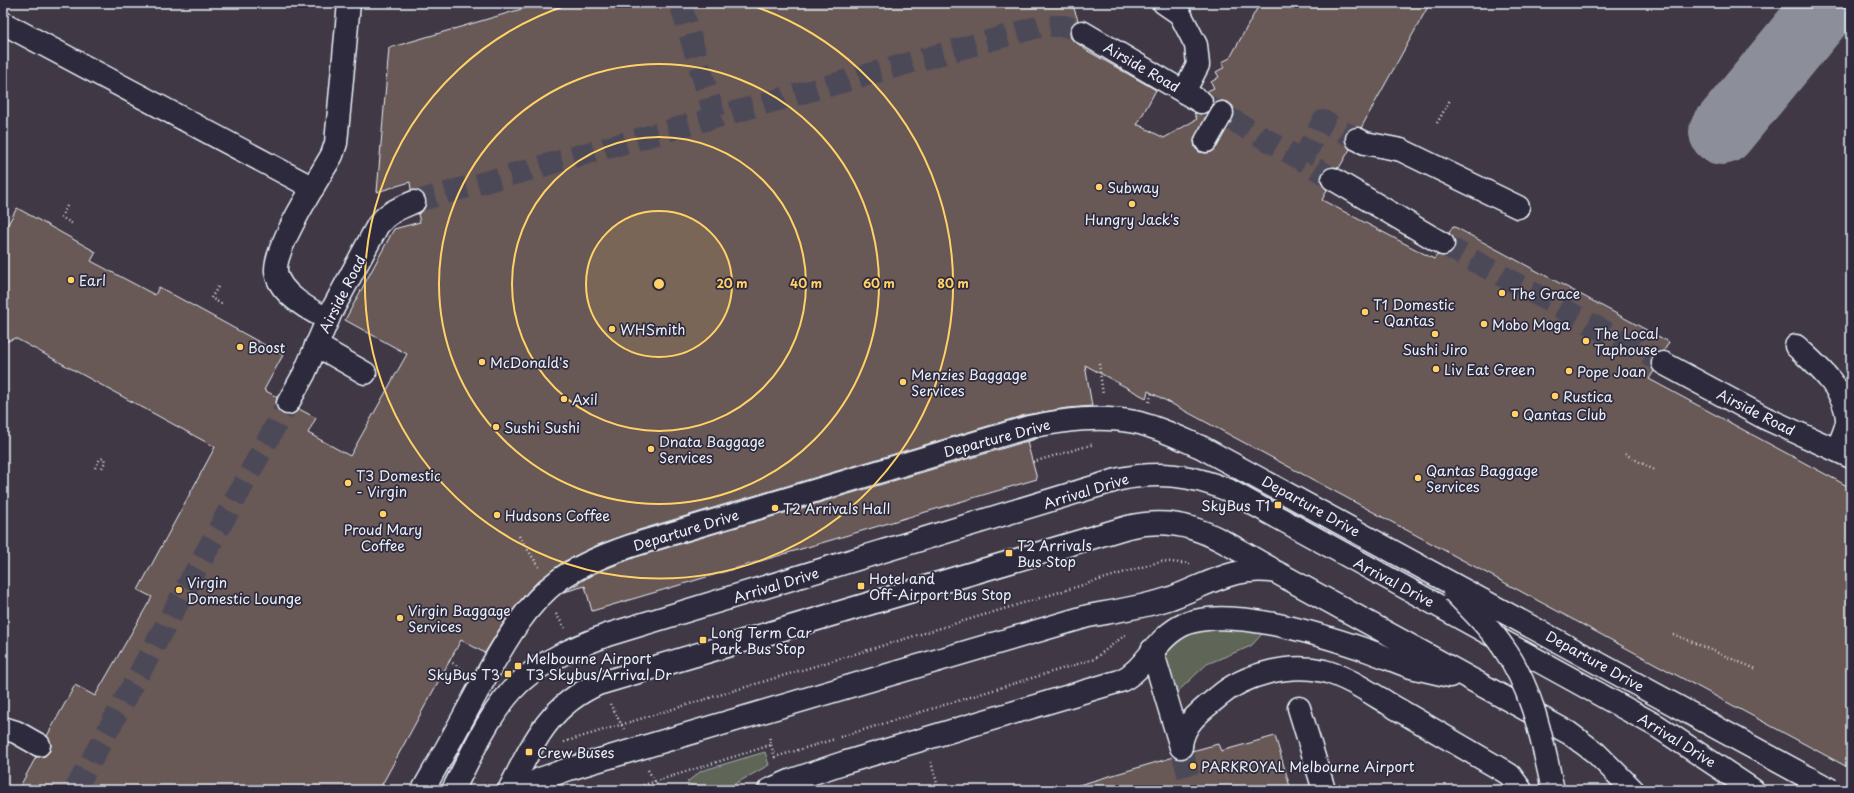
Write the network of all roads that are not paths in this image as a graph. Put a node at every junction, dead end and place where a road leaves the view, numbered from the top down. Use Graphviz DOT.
graph roads {
  1 [pos="349,3"];
  2 [pos="1164,3"];
  3 [pos="3,23"];
  4 [pos="1082,32"];
  5 [pos="1222,114"];
  6 [pos="1357,139"];
  7 [pos="1206,141"];
  8 [pos="1333,180"];
  9 [pos="312,188"];
  10 [pos="414,202"];
  11 [pos="1518,207"];
  12 [pos="1443,244"];
  13 [pos="328,319"];
  14 [pos="316,345"];
  15 [pos="1796,346"];
  16 [pos="1663,363"];
  17 [pos="365,373"];
  18 [pos="288,403"];
  19 [pos="1844,454"];
  20 [pos="1428,570"];
  21 [pos="1276,572"];
  22 [pos="1152,650"];
  23 [pos="1477,682"];
  24 [pos="1299,708"];
  25 [pos="3,728"];
  26 [pos="39,745"];
  27 [pos="423,790"];
  28 [pos="453,790"];
  29 [pos="509,790"];
  30 [pos="522,790"];
  31 [pos="769,790"];
  32 [pos="1324,790"];
  33 [pos="1521,790"];
  34 [pos="1553,790"];
  35 [pos="1633,790"];
  36 [pos="1753,790"];
  37 [pos="1832,790"];
  1 -- 9 [label="street"];
  2 -- 4 [label="street, Airside Road"];
  3 -- 9 [label="street"];
  5 -- 7 [label="street"];
  6 -- 11 [label="street"];
  8 -- 12 [label="street"];
  9 -- 13 [label="street"];
  10 -- 13 [label="street, Airside Road"];
  13 -- 14 [label="street, Airside Road"];
  14 -- 17 [label="street"];
  14 -- 18 [label="street, Airside Road"];
  15 -- 19 [label="street"];
  16 -- 19 [label="street, Airside Road"];
  20 -- 27 [label="street, Departure Drive, bridge"];
  20 -- 34 [label="street, bridge"];
  20 -- 37 [label="street, Departure Drive, bridge"];
  21 -- 23 [label="street"];
  21 -- 29 [label="street"];
  21 -- 30 [label="street"];
  22 -- 23 [label="street"];
  22 -- 31 [label="street"];
  22 -- 33 [label="street"];
  23 -- 35 [label="street"];
  24 -- 32 [label="street"];
  25 -- 26 [label="street"];
  28 -- 36 [label="street, Arrival Drive"];
}
